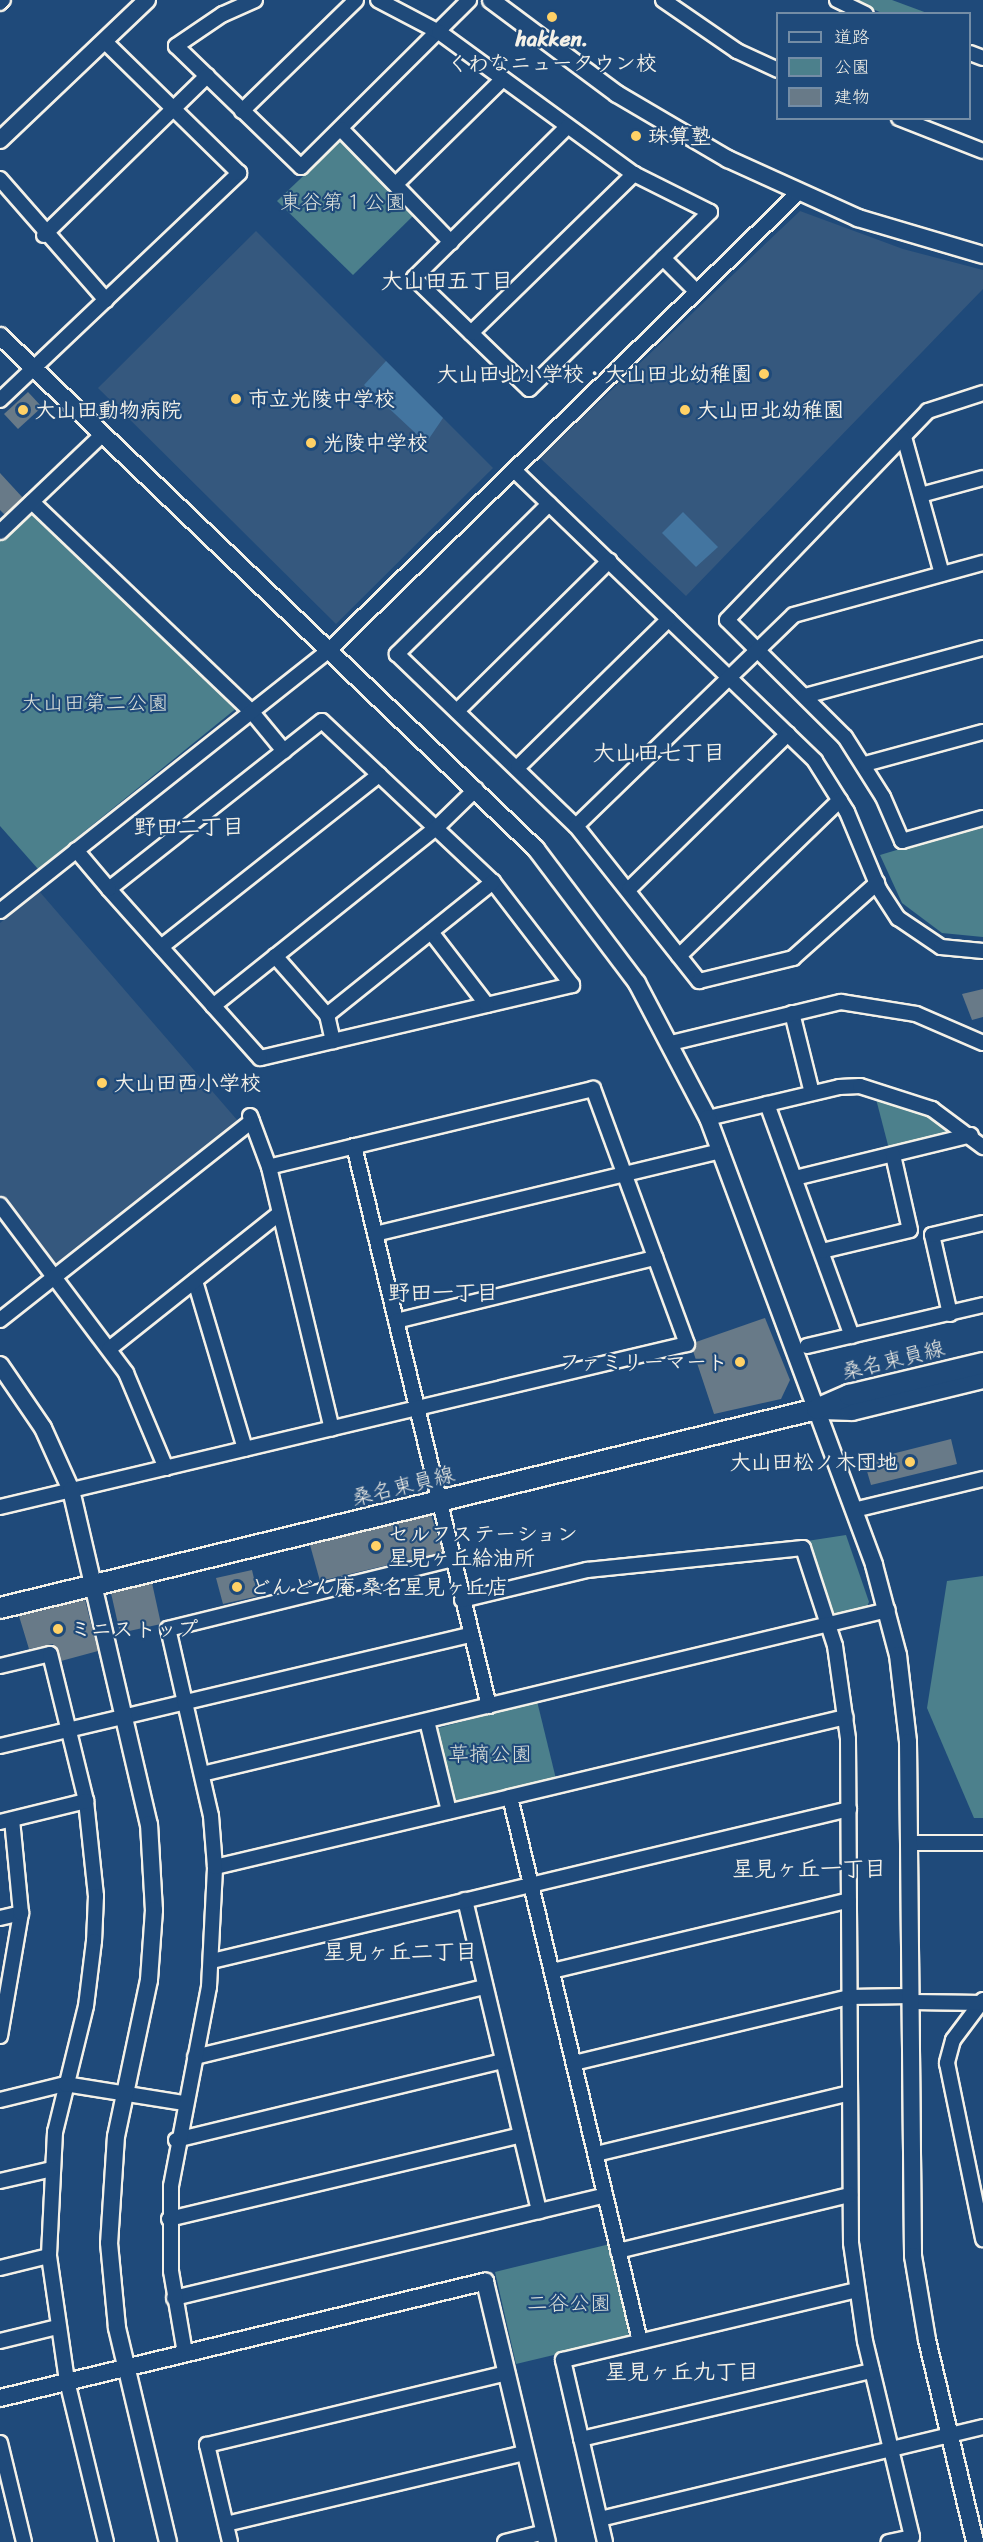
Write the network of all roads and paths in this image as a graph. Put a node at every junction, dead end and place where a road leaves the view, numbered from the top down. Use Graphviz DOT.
graph roads {
  1 [pos="3,0"];
  2 [pos="147,0"];
  3 [pos="255,0"];
  4 [pos="356,0"];
  5 [pos="378,0"];
  6 [pos="469,0"];
  7 [pos="491,0"];
  8 [pos="663,0"];
  9 [pos="837,0"];
  10 [pos="0,3"];
  11 [pos="862,12"];
  12 [pos="439,32"];
  13 [pos="104,41"];
  14 [pos="776,70"];
  15 [pos="207,76"];
  16 [pos="502,80"];
  17 [pos="174,110"];
  18 [pos="242,111"];
  19 [pos="904,120"];
  20 [pos="568,126"];
  21 [pos="341,129"];
  22 [pos="0,140"];
  23 [pos="983,151"];
  24 [pos="634,174"];
  25 [pos="0,179"];
  26 [pos="396,184"];
  27 [pos="798,193"];
  28 [pos="44,235"];
  29 [pos="452,242"];
  30 [pos="983,255"];
  31 [pos="663,258"];
  32 [pos="696,291"];
  33 [pos="106,300"];
  34 [pos="471,333"];
  35 [pos="0,336"];
  36 [pos="34,368"];
  37 [pos="983,393"];
  38 [pos="0,400"];
  39 [pos="103,434"];
  40 [pos="904,437"];
  41 [pos="514,470"];
  42 [pos="983,478"];
  43 [pos="921,495"];
  44 [pos="32,501"];
  45 [pos="549,504"];
  46 [pos="0,532"];
  47 [pos="609,561"];
  48 [pos="983,563"];
  49 [pos="942,574"];
  50 [pos="669,619"];
  51 [pos="983,648"];
  52 [pos="756,649"];
  53 [pos="329,650"];
  54 [pos="730,676"];
  55 [pos="805,696"];
  56 [pos="251,711"];
  57 [pos="457,711"];
  58 [pos="983,732"];
  59 [pos="788,734"];
  60 [pos="284,751"];
  61 [pos="865,764"];
  62 [pos="518,767"];
  63 [pos="379,775"];
  64 [pos="476,789"];
  65 [pos="840,800"];
  66 [pos="983,818"];
  67 [pos="576,826"];
  68 [pos="435,829"];
  69 [pos="76,850"];
  70 [pos="493,882"];
  71 [pos="877,883"];
  72 [pos="109,889"];
  73 [pos="629,890"];
  74 [pos="0,911"];
  75 [pos="431,932"];
  76 [pos="161,947"];
  77 [pos="983,951"];
  78 [pos="275,956"];
  79 [pos="679,956"];
  80 [pos="487,1005"];
  81 [pos="213,1006"];
  82 [pos="792,1013"];
  83 [pos="327,1016"];
  84 [pos="333,1041"];
  85 [pos="671,1043"];
  86 [pos="983,1043"];
  87 [pos="812,1093"];
  88 [pos="767,1104"];
  89 [pos="708,1118"];
  90 [pos="971,1135"];
  91 [pos="354,1146"];
  92 [pos="983,1147"];
  93 [pos="721,1150"];
  94 [pos="893,1155"];
  95 [pos="269,1167"];
  96 [pos="624,1174"];
  97 [pos="795,1178"];
  98 [pos="0,1205"];
  99 [pos="280,1213"];
  100 [pos="983,1223"];
  101 [pos="375,1234"];
  102 [pos="822,1251"];
  103 [pos="656,1258"];
  104 [pos="56,1275"];
  105 [pos="195,1281"];
  106 [pos="983,1305"];
  107 [pos="950,1314"];
  108 [pos="0,1320"];
  109 [pos="396,1321"];
  110 [pos="852,1336"];
  111 [pos="807,1346"];
  112 [pos="109,1349"];
  113 [pos="983,1363"];
  114 [pos="0,1365"];
  115 [pos="983,1378"];
  116 [pos="417,1408"];
  117 [pos="817,1409"];
  118 [pos="332,1429"];
  119 [pos="246,1449"];
  120 [pos="166,1468"];
  121 [pos="983,1479"];
  122 [pos="71,1490"];
  123 [pos="440,1502"];
  124 [pos="0,1507"];
  125 [pos="854,1510"];
  126 [pos="453,1559"];
  127 [pos="94,1584"];
  128 [pos="462,1600"];
  129 [pos="0,1608"];
  130 [pos="888,1610"];
  131 [pos="830,1624"];
  132 [pos="471,1635"];
  133 [pos="0,1666"];
  134 [pos="185,1700"];
  135 [pos="489,1706"];
  136 [pos="127,1714"];
  137 [pos="846,1717"];
  138 [pos="427,1721"];
  139 [pos="69,1730"];
  140 [pos="0,1746"];
  141 [pos="202,1774"];
  142 [pos="510,1797"];
  143 [pos="86,1801"];
  144 [pos="849,1809"];
  145 [pos="449,1811"];
  146 [pos="6,1821"];
  147 [pos="910,1843"];
  148 [pos="983,1844"];
  149 [pos="215,1867"];
  150 [pos="531,1884"];
  151 [pos="465,1900"];
  152 [pos="849,1900"];
  153 [pos="21,1913"];
  154 [pos="0,1918"];
  155 [pos="212,1961"];
  156 [pos="552,1971"];
  157 [pos="485,1987"];
  158 [pos="849,1996"];
  159 [pos="911,1999"];
  160 [pos="982,2002"];
  161 [pos="3,2010"];
  162 [pos="0,2036"];
  163 [pos="195,2057"];
  164 [pos="503,2061"];
  165 [pos="574,2063"];
  166 [pos="65,2084"];
  167 [pos="850,2093"];
  168 [pos="125,2094"];
  169 [pos="0,2100"];
  170 [pos="184,2103"];
  171 [pos="521,2135"];
  172 [pos="176,2140"];
  173 [pos="596,2154"];
  174 [pos="52,2169"];
  175 [pos="0,2181"];
  176 [pos="605,2195"];
  177 [pos="850,2195"];
  178 [pos="539,2211"];
  179 [pos="169,2219"];
  180 [pos="983,2239"];
  181 [pos="618,2251"];
  182 [pos="49,2256"];
  183 [pos="0,2268"];
  184 [pos="856,2290"];
  185 [pos="174,2298"];
  186 [pos="57,2327"];
  187 [pos="0,2341"];
  188 [pos="640,2341"];
  189 [pos="185,2353"];
  190 [pos="126,2367"];
  191 [pos="872,2371"];
  192 [pos="506,2373"];
  193 [pos="67,2381"];
  194 [pos="0,2398"];
  195 [pos="983,2427"];
  196 [pos="950,2436"];
  197 [pos="581,2439"];
  198 [pos="0,2443"];
  199 [pos="891,2450"];
  200 [pos="525,2453"];
  201 [pos="5,2486"];
  202 [pos="600,2519"];
  203 [pos="226,2524"];
  204 [pos="546,2537"];
  205 [pos="24,2542"];
  206 [pos="106,2542"];
  207 [pos="168,2542"];
  208 [pos="230,2542"];
  209 [pos="505,2542"];
  210 [pos="605,2542"];
  211 [pos="889,2542"];
  212 [pos="975,2542"];
  1 -- 10 [label="street"];
  2 -- 13 [label="street"];
  3 -- 15 [label="street"];
  4 -- 18 [label="street"];
  5 -- 12 [label="street"];
  6 -- 12 [label="street"];
  7 -- 27 [label="street"];
  8 -- 14 [label="street"];
  9 -- 11 [label="street"];
  12 -- 16 [label="street"];
  12 -- 21 [label="street"];
  13 -- 17 [label="street"];
  13 -- 22 [label="street"];
  15 -- 17 [label="street"];
  15 -- 18 [label="street"];
  16 -- 20 [label="street"];
  16 -- 26 [label="street"];
  17 -- 28 [label="street"];
  17 -- 33 [label="street"];
  18 -- 21 [label="street"];
  19 -- 23 [label="street"];
  20 -- 24 [label="street"];
  20 -- 29 [label="street"];
  21 -- 26 [label="street"];
  24 -- 31 [label="street"];
  24 -- 34 [label="street"];
  25 -- 28 [label="street"];
  26 -- 29 [label="street"];
  27 -- 30 [label="street"];
  27 -- 32 [label="street"];
  28 -- 33 [label="street"];
  29 -- 34 [label="street"];
  31 -- 32 [label="street"];
  31 -- 34 [label="street"];
  32 -- 41 [label="street"];
  33 -- 36 [label="street"];
  35 -- 36 [label="street"];
  36 -- 38 [label="street"];
  36 -- 39 [label="street"];
  37 -- 40 [label="street"];
  39 -- 44 [label="street"];
  39 -- 53 [label="street"];
  40 -- 43 [label="street"];
  40 -- 52 [label="street"];
  41 -- 45 [label="street"];
  41 -- 53 [label="street"];
  42 -- 43 [label="street"];
  43 -- 49 [label="street"];
  44 -- 46 [label="street"];
  44 -- 56 [label="street"];
  45 -- 47 [label="street"];
  45 -- 57 [label="street"];
  47 -- 50 [label="street"];
  47 -- 57 [label="street"];
  48 -- 49 [label="street"];
  49 -- 52 [label="street"];
  50 -- 54 [label="street"];
  50 -- 62 [label="street"];
  51 -- 55 [label="street"];
  52 -- 54 [label="street"];
  52 -- 55 [label="street"];
  53 -- 56 [label="street"];
  53 -- 64 [label="street"];
  54 -- 59 [label="street"];
  54 -- 67 [label="street"];
  55 -- 61 [label="street"];
  56 -- 60 [label="street"];
  56 -- 69 [label="street"];
  57 -- 62 [label="street"];
  58 -- 61 [label="street"];
  59 -- 65 [label="street"];
  59 -- 73 [label="street"];
  60 -- 63 [label="street"];
  60 -- 72 [label="street"];
  61 -- 66 [label="street"];
  62 -- 67 [label="street"];
  63 -- 68 [label="street"];
  63 -- 76 [label="street"];
  64 -- 68 [label="street"];
  64 -- 85 [label="street"];
  65 -- 71 [label="street"];
  65 -- 79 [label="street"];
  67 -- 73 [label="street"];
  68 -- 70 [label="street"];
  68 -- 78 [label="street"];
  69 -- 72 [label="street"];
  69 -- 74 [label="street"];
  70 -- 75 [label="street"];
  70 -- 80 [label="street"];
  71 -- 77 [label="street"];
  71 -- 79 [label="street"];
  72 -- 76 [label="street"];
  73 -- 79 [label="street"];
  75 -- 80 [label="street"];
  75 -- 83 [label="street"];
  76 -- 81 [label="street"];
  78 -- 81 [label="street"];
  78 -- 83 [label="street"];
  80 -- 84 [label="street"];
  81 -- 84 [label="street"];
  82 -- 85 [label="street"];
  82 -- 86 [label="street"];
  82 -- 87 [label="street"];
  83 -- 84 [label="street"];
  85 -- 89 [label="street"];
  87 -- 88 [label="street"];
  87 -- 90 [label="street"];
  88 -- 89 [label="street"];
  88 -- 97 [label="street"];
  89 -- 93 [label="street"];
  90 -- 92 [label="street"];
  90 -- 94 [label="street"];
  91 -- 95 [label="street"];
  91 -- 96 [label="street"];
  91 -- 101 [label="street"];
  93 -- 96 [label="street"];
  93 -- 117 [label="street"];
  94 -- 97 [label="street"];
  94 -- 102 [label="street"];
  95 -- 99 [label="street"];
  95 -- 104 [label="street"];
  96 -- 101 [label="street"];
  96 -- 103 [label="street"];
  97 -- 102 [label="street"];
  98 -- 104 [label="street"];
  99 -- 105 [label="street"];
  99 -- 118 [label="street"];
  100 -- 107 [label="street"];
  101 -- 109 [label="street"];
  102 -- 110 [label="street"];
  103 -- 109 [label="street"];
  103 -- 116 [label="street"];
  104 -- 108 [label="street"];
  104 -- 112 [label="street"];
  105 -- 112 [label="street"];
  105 -- 119 [label="street"];
  106 -- 107 [label="street"];
  107 -- 110 [label="street"];
  109 -- 116 [label="street"];
  110 -- 111 [label="street"];
  112 -- 120 [label="street"];
  113 -- 117 [label="main road, 桑名東員線"];
  114 -- 122 [label="street"];
  115 -- 117 [label="main road, 桑名東員線"];
  116 -- 118 [label="street"];
  116 -- 123 [label="street"];
  117 -- 123 [label="main road, 桑名東員線"];
  117 -- 125 [label="street"];
  118 -- 119 [label="street"];
  119 -- 120 [label="street"];
  120 -- 122 [label="street"];
  121 -- 125 [label="street"];
  122 -- 124 [label="street"];
  122 -- 127 [label="street"];
  123 -- 126 [label="street"];
  123 -- 127 [label="main road, 桑名東員線"];
  125 -- 130 [label="street"];
  126 -- 128 [label="street"];
  126 -- 134 [label="street"];
  127 -- 129 [label="main road, 桑名東員線"];
  127 -- 136 [label="street"];
  128 -- 131 [label="street"];
  128 -- 132 [label="street"];
  130 -- 131 [label="street"];
  130 -- 147 [label="street"];
  131 -- 135 [label="street"];
  131 -- 137 [label="street"];
  132 -- 134 [label="street"];
  132 -- 135 [label="street"];
  133 -- 139 [label="street"];
  134 -- 136 [label="street"];
  134 -- 141 [label="street"];
  135 -- 138 [label="street"];
  136 -- 139 [label="street"];
  136 -- 168 [label="street"];
  137 -- 142 [label="street"];
  137 -- 144 [label="street"];
  138 -- 141 [label="street"];
  138 -- 145 [label="street"];
  139 -- 140 [label="street"];
  139 -- 143 [label="street"];
  141 -- 149 [label="street"];
  142 -- 145 [label="street"];
  142 -- 150 [label="street"];
  143 -- 146 [label="street"];
  143 -- 166 [label="street"];
  144 -- 150 [label="street"];
  144 -- 152 [label="street"];
  145 -- 149 [label="street"];
  146 -- 153 [label="street"];
  147 -- 148 [label="street"];
  147 -- 159 [label="street"];
  149 -- 155 [label="street"];
  150 -- 151 [label="street"];
  150 -- 156 [label="street"];
  151 -- 155 [label="street"];
  151 -- 157 [label="street"];
  152 -- 156 [label="street"];
  152 -- 158 [label="street"];
  153 -- 154 [label="street"];
  153 -- 161 [label="street"];
  155 -- 163 [label="street"];
  156 -- 165 [label="street"];
  157 -- 163 [label="street"];
  157 -- 164 [label="street"];
  158 -- 159 [label="street"];
  158 -- 165 [label="street"];
  158 -- 167 [label="street"];
  159 -- 160 [label="street"];
  159 -- 196 [label="street"];
  160 -- 180 [label="street"];
  161 -- 162 [label="street"];
  163 -- 170 [label="street"];
  164 -- 171 [label="street"];
  164 -- 172 [label="street"];
  165 -- 173 [label="street"];
  166 -- 168 [label="street"];
  166 -- 169 [label="street"];
  166 -- 174 [label="street"];
  167 -- 173 [label="street"];
  167 -- 177 [label="street"];
  168 -- 170 [label="street"];
  168 -- 190 [label="street"];
  170 -- 172 [label="street"];
  171 -- 178 [label="street"];
  171 -- 179 [label="street"];
  172 -- 179 [label="street"];
  173 -- 176 [label="street"];
  174 -- 175 [label="street"];
  174 -- 182 [label="street"];
  176 -- 178 [label="street"];
  176 -- 181 [label="street"];
  177 -- 181 [label="street"];
  177 -- 184 [label="street"];
  178 -- 185 [label="street"];
  179 -- 185 [label="street"];
  181 -- 188 [label="street"];
  182 -- 183 [label="street"];
  182 -- 186 [label="street"];
  184 -- 188 [label="street"];
  184 -- 191 [label="street"];
  185 -- 189 [label="street"];
  186 -- 187 [label="street"];
  186 -- 193 [label="street"];
  188 -- 197 [label="street"];
  189 -- 190 [label="street"];
  189 -- 192 [label="street"];
  190 -- 193 [label="street"];
  190 -- 207 [label="street"];
  191 -- 197 [label="street"];
  191 -- 199 [label="street"];
  192 -- 200 [label="street"];
  192 -- 203 [label="street"];
  193 -- 194 [label="street"];
  193 -- 206 [label="street"];
  195 -- 196 [label="street"];
  196 -- 199 [label="street"];
  196 -- 212 [label="street"];
  197 -- 202 [label="street"];
  198 -- 201 [label="street"];
  199 -- 202 [label="street"];
  199 -- 211 [label="street"];
  200 -- 203 [label="street"];
  200 -- 204 [label="street"];
  201 -- 205 [label="street"];
  202 -- 210 [label="street"];
  203 -- 208 [label="street"];
  204 -- 209 [label="street"];
}
